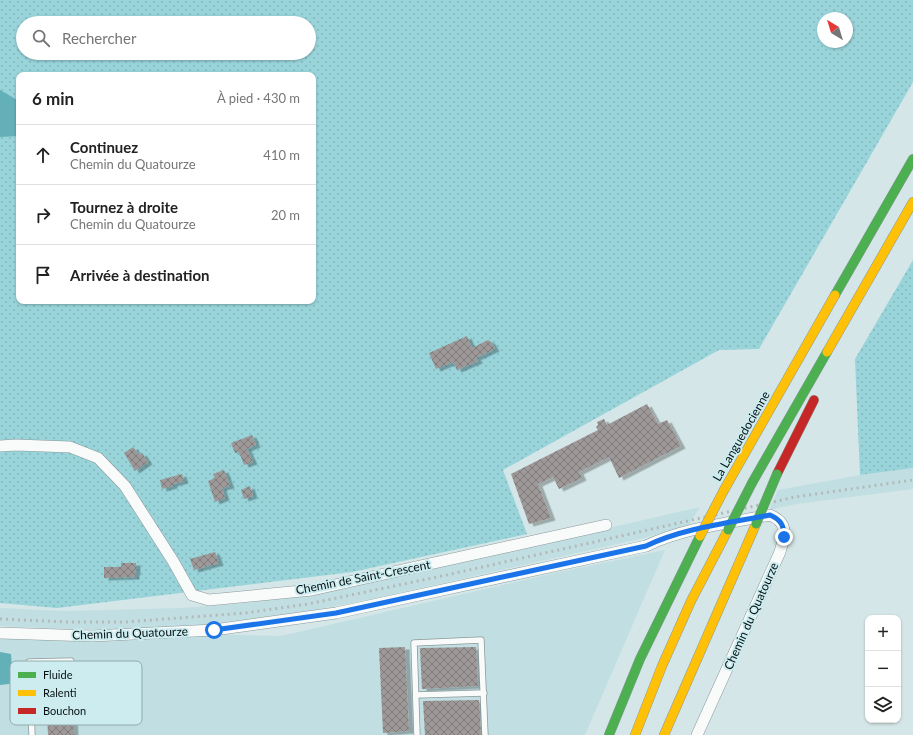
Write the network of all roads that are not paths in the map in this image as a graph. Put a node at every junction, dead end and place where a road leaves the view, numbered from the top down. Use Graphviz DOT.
graph roads {
  1 [pos="913,159"];
  2 [pos="913,202"];
  3 [pos="841,328"];
  4 [pos="832,363"];
  5 [pos="818,391"];
  6 [pos="0,446"];
  7 [pos="606,526"];
  8 [pos="0,633"];
  9 [pos="484,693"];
  10 [pos="416,695"];
  11 [pos="31,725"];
  12 [pos="32,735"];
  13 [pos="417,735"];
  14 [pos="485,735"];
  15 [pos="609,735"];
  16 [pos="635,735"];
  17 [pos="664,735"];
  18 [pos="697,735"];
  1 -- 15 [label="highway, La Languedocienne, bridge"];
  2 -- 3 [label="highway"];
  3 -- 4 [label="highway"];
  3 -- 16 [label="highway, bridge"];
  5 -- 17 [label="highway, bridge"];
  6 -- 7 [label="street, Chemin de Saint-Crescent"];
  8 -- 18 [label="street, Chemin du Quatourze"];
  9 -- 10 [label="lane"];
  9 -- 10 [label="lane"];
  9 -- 14 [label="lane"];
  10 -- 13 [label="lane"];
  11 -- 12 [label="lane"];
}
